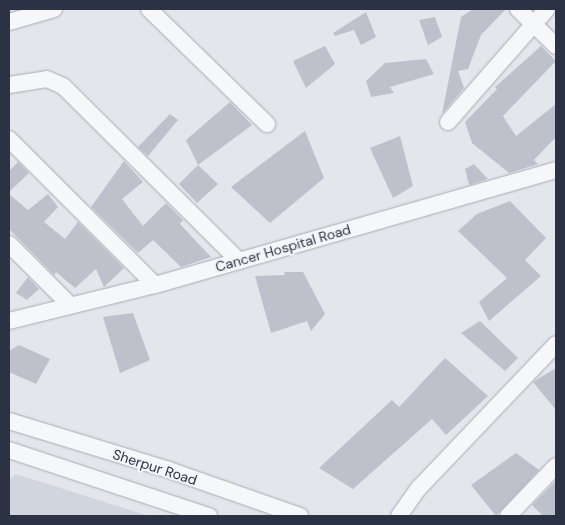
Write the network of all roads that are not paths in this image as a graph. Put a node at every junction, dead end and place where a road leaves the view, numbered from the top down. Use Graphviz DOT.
graph roads {
  1 [pos="54,9"];
  2 [pos="149,9"];
  3 [pos="518,9"];
  4 [pos="547,9"];
  5 [pos="12,17"];
  6 [pos="533,24"];
  7 [pos="556,46"];
  8 [pos="9,85"];
  9 [pos="448,122"];
  10 [pos="267,124"];
  11 [pos="9,139"];
  12 [pos="556,170"];
  13 [pos="9,244"];
  14 [pos="239,261"];
  15 [pos="155,285"];
  16 [pos="69,304"];
  17 [pos="9,321"];
  18 [pos="556,344"];
  19 [pos="9,422"];
  20 [pos="9,450"];
  21 [pos="556,466"];
  22 [pos="209,516"];
  23 [pos="300,516"];
  24 [pos="399,516"];
  25 [pos="508,516"];
  1 -- 5 [label="street"];
  2 -- 10 [label="street"];
  3 -- 6 [label="street"];
  4 -- 6 [label="street"];
  6 -- 7 [label="street"];
  6 -- 9 [label="street"];
  8 -- 14 [label="street"];
  11 -- 15 [label="street"];
  12 -- 14 [label="street, Cancer Hospital Road"];
  13 -- 16 [label="street"];
  14 -- 15 [label="street, Cancer Hospital Road"];
  15 -- 16 [label="street, Cancer Hospital Road"];
  16 -- 17 [label="street, Cancer Hospital Road"];
  18 -- 24 [label="street"];
  19 -- 23 [label="street, Sherpur Road"];
  20 -- 22 [label="street"];
  21 -- 25 [label="street"];
}
